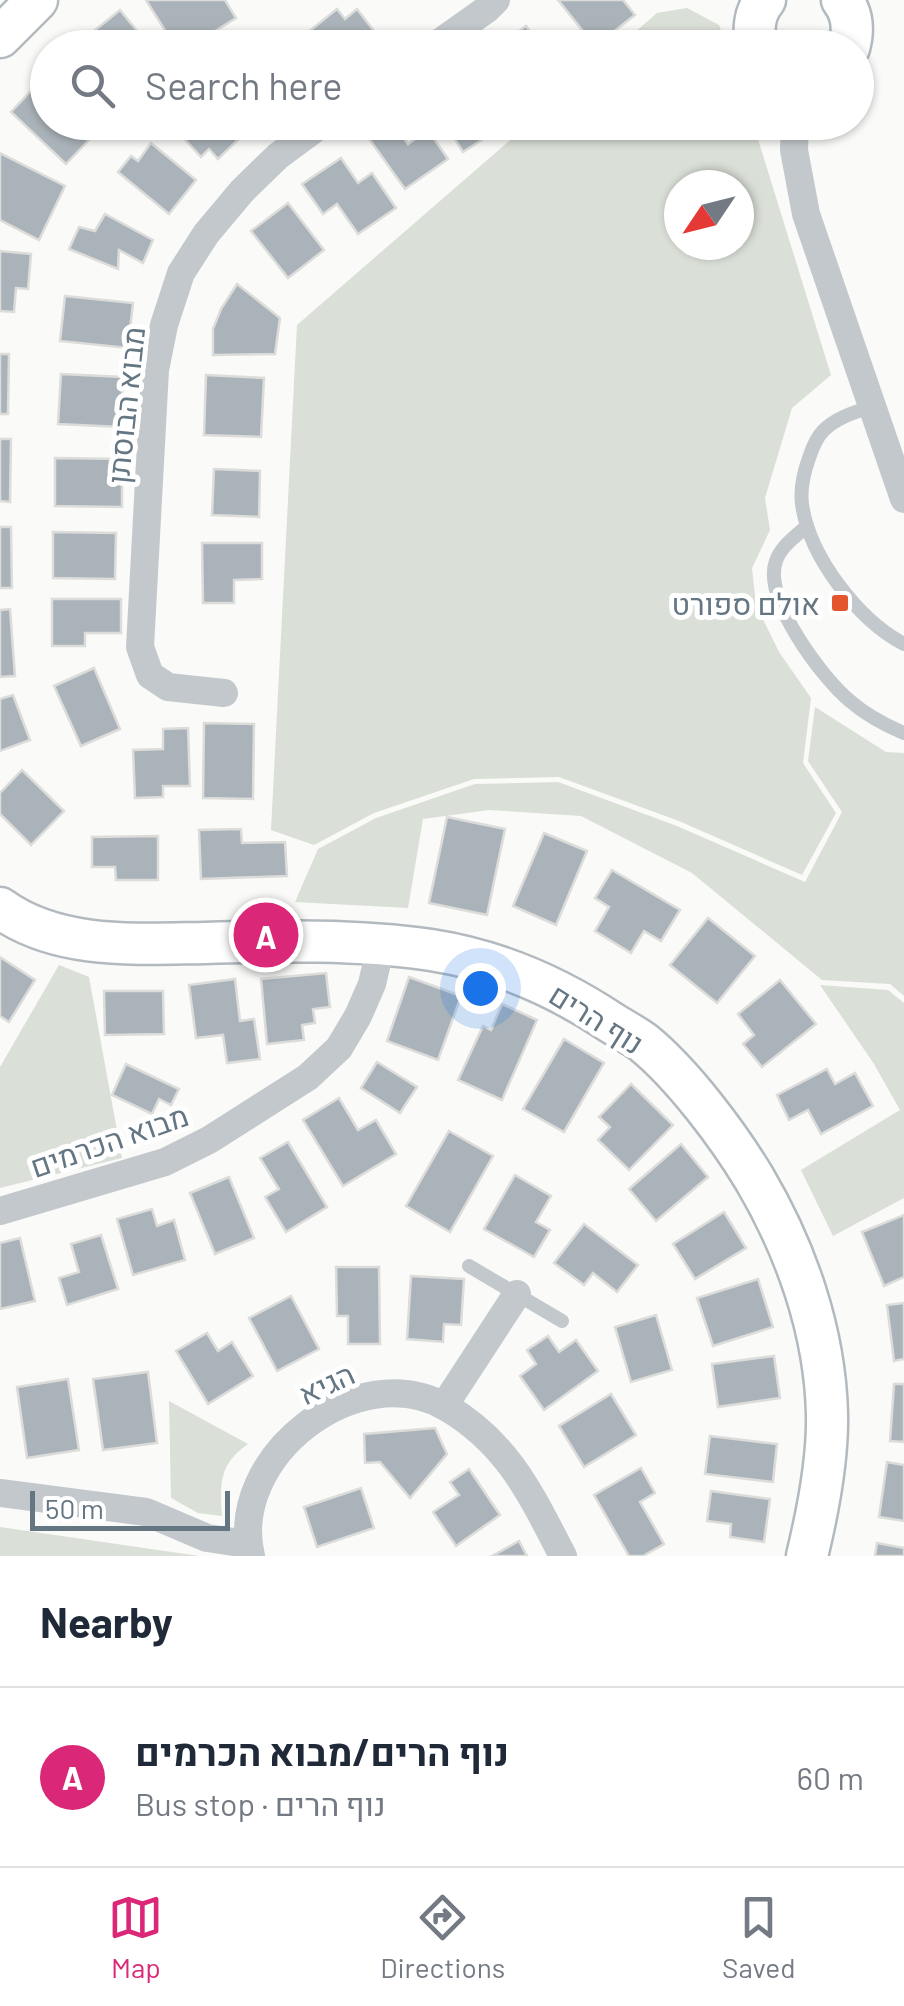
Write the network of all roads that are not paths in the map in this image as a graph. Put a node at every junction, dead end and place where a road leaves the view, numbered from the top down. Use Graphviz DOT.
graph roads {
  1 [pos="37,0"];
  2 [pos="496,0"];
  3 [pos="758,2"];
  4 [pos="845,2"];
  5 [pos="458,30"];
  6 [pos="755,30"];
  7 [pos="853,30"];
  8 [pos="0,37"];
  9 [pos="300,140"];
  10 [pos="794,140"];
  11 [pos="871,407"];
  12 [pos="904,499"];
  13 [pos="806,526"];
  14 [pos="904,644"];
  15 [pos="224,693"];
  16 [pos="904,733"];
  17 [pos="0,908"];
  18 [pos="382,945"];
  19 [pos="0,1211"];
  20 [pos="469,1266"];
  21 [pos="516,1294"];
  22 [pos="562,1321"];
  23 [pos="444,1406"];
  24 [pos="0,1493"];
  25 [pos="249,1550"];
  26 [pos="563,1556"];
  27 [pos="808,1556"];
  1 -- 8 [label="street"];
  2 -- 5 [label="street"];
  3 -- 6 [label="street"];
  4 -- 7 [label="street"];
  9 -- 15 [label="street, מבוא הבוסתן"];
  10 -- 11 [label="street"];
  11 -- 12 [label="street"];
  11 -- 13 [label="lane"];
  13 -- 14 [label="lane"];
  13 -- 16 [label="lane"];
  17 -- 18 [label="street, נוף הרים"];
  18 -- 19 [label="street, מבוא הכרמים"];
  18 -- 27 [label="street, נוף הרים"];
  20 -- 21 [label="lane"];
  21 -- 22 [label="lane"];
  21 -- 23 [label="street"];
  23 -- 25 [label="street, הגיא"];
  23 -- 26 [label="street, הגיא"];
  24 -- 25 [label="street"];
}
